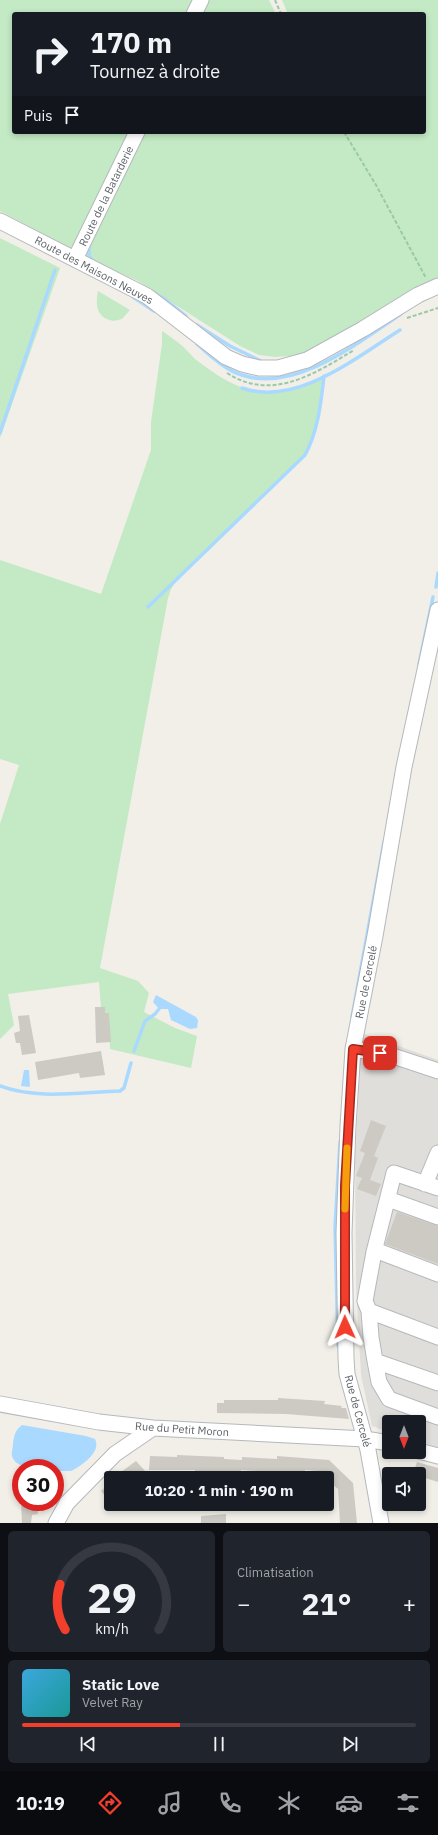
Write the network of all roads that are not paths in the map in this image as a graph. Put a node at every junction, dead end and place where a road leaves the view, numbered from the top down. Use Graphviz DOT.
graph roads {
  1 [pos="201,0"];
  2 [pos="195,12"];
  3 [pos="136,134"];
  4 [pos="0,221"];
  5 [pos="76,259"];
  6 [pos="435,287"];
  7 [pos="438,610"];
  8 [pos="353,1049"];
  9 [pos="438,1071"];
  10 [pos="438,1153"];
  11 [pos="432,1186"];
  12 [pos="388,1199"];
  13 [pos="438,1217"];
  14 [pos="375,1250"];
  15 [pos="438,1274"];
  16 [pos="370,1311"];
  17 [pos="438,1337"];
  18 [pos="346,1342"];
  19 [pos="372,1342"];
  20 [pos="375,1361"];
  21 [pos="438,1383"];
  22 [pos="0,1404"];
  23 [pos="438,1417"];
  24 [pos="153,1428"];
  25 [pos="365,1439"];
  26 [pos="382,1442"];
  27 [pos="426,1453"];
  28 [pos="438,1456"];
  29 [pos="56,1523"];
  30 [pos="381,1523"];
  1 -- 2 [label="street"];
  3 -- 5 [label="street, Route de la Batarderie"];
  4 -- 5 [label="street, Route des Maisons Neuves"];
  5 -- 6 [label="street, Route des Maisons Neuves"];
  7 -- 8 [label="street, Rue de Cercelé"];
  8 -- 9 [label="street"];
  8 -- 18 [label="street, Rue de Cercelé"];
  10 -- 11 [label="street"];
  11 -- 12 [label="street"];
  12 -- 13 [label="street"];
  12 -- 14 [label="street"];
  14 -- 15 [label="street"];
  14 -- 16 [label="street"];
  16 -- 17 [label="street"];
  16 -- 19 [label="street"];
  18 -- 19 [label="street"];
  18 -- 25 [label="street, Rue de Cercelé"];
  19 -- 20 [label="street"];
  20 -- 21 [label="street"];
  20 -- 23 [label="street"];
  22 -- 24 [label="street, Rue du Petit Moron"];
  24 -- 25 [label="street, Rue du Petit Moron"];
  24 -- 29 [label="street"];
  25 -- 26 [label="street, Rue du Petit Moron"];
  25 -- 30 [label="street, Rue de Cercelé"];
  27 -- 28 [label="street"];
}
